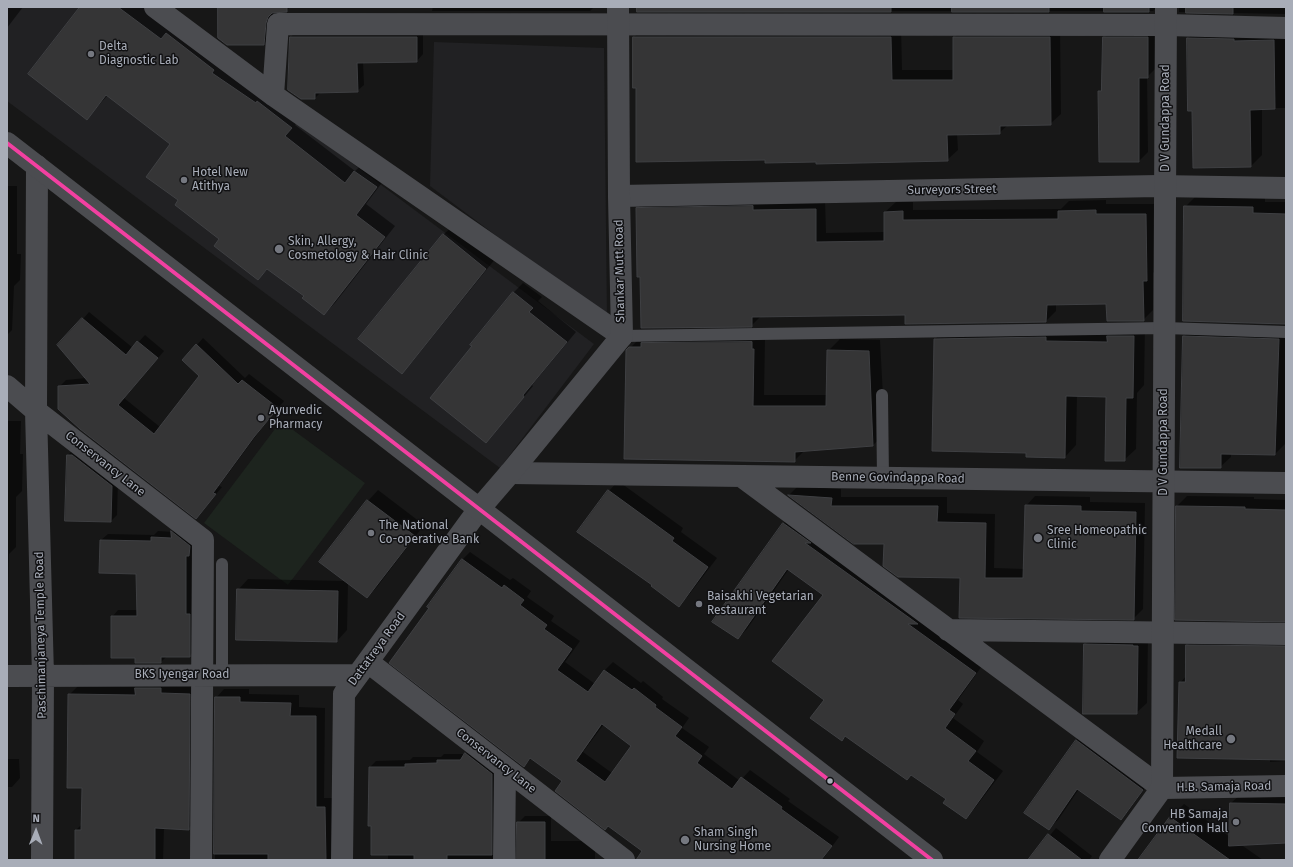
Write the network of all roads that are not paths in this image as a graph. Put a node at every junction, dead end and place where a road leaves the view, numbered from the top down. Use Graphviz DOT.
graph roads {
  1 [pos="155,7"];
  2 [pos="618,16"];
  3 [pos="1166,16"];
  4 [pos="1286,28"];
  5 [pos="273,95"];
  6 [pos="7,143"];
  7 [pos="37,166"];
  8 [pos="1165,186"];
  9 [pos="1286,188"];
  10 [pos="618,196"];
  11 [pos="1165,328"];
  12 [pos="1286,332"];
  13 [pos="622,336"];
  14 [pos="7,386"];
  15 [pos="882,395"];
  16 [pos="36,410"];
  17 [pos="510,473"];
  18 [pos="741,476"];
  19 [pos="883,478"];
  20 [pos="1164,482"];
  21 [pos="1286,483"];
  22 [pos="479,509"];
  23 [pos="222,564"];
  24 [pos="948,630"];
  25 [pos="1164,632"];
  26 [pos="1286,634"];
  27 [pos="363,669"];
  28 [pos="212,675"];
  29 [pos="7,676"];
  30 [pos="43,676"];
  31 [pos="505,768"];
  32 [pos="1286,786"];
  33 [pos="1162,788"];
  34 [pos="42,860"];
  35 [pos="200,860"];
  36 [pos="342,860"];
  37 [pos="504,860"];
  38 [pos="624,860"];
  39 [pos="932,860"];
  40 [pos="1110,860"];
  1 -- 5 [label="street"];
  2 -- 3 [label="street"];
  2 -- 5 [label="street"];
  2 -- 10 [label="street, Shankar Mutt Road"];
  3 -- 4 [label="street"];
  3 -- 8 [label="street, D V Gundappa Road"];
  5 -- 13 [label="street"];
  6 -- 7 [label="street"];
  7 -- 16 [label="street, Paschimanjaneya Temple Road"];
  7 -- 22 [label="street"];
  8 -- 9 [label="street, Surveyors Street"];
  8 -- 10 [label="street, Surveyors Street"];
  8 -- 11 [label="street, D V Gundappa Road"];
  10 -- 13 [label="street, Shankar Mutt Road"];
  11 -- 12 [label="lane"];
  11 -- 13 [label="lane"];
  11 -- 20 [label="street, D V Gundappa Road"];
  13 -- 17 [label="street, Shankar Mutt Road"];
  14 -- 16 [label="street, Conservancy Lane"];
  15 -- 19 [label="lane"];
  16 -- 28 [label="street, Conservancy Lane"];
  16 -- 30 [label="street, Paschimanjaneya Temple Road"];
  17 -- 18 [label="street, Benne Govindappa Road"];
  17 -- 22 [label="street, Shankar Mutt Road"];
  18 -- 19 [label="street, Benne Govindappa Road"];
  18 -- 24 [label="street"];
  19 -- 20 [label="street, Benne Govindappa Road"];
  20 -- 21 [label="street, Benne Govindappa Road"];
  20 -- 25 [label="street, D V Gundappa Road"];
  22 -- 27 [label="street, Dattatreya Road"];
  22 -- 39 [label="street"];
  23 -- 28 [label="lane"];
  24 -- 25 [label="street"];
  24 -- 33 [label="street"];
  25 -- 26 [label="street"];
  25 -- 33 [label="street, D V Gundappa Road"];
  27 -- 28 [label="street, BKS Iyengar Road"];
  27 -- 31 [label="street, Conservancy Lane"];
  27 -- 36 [label="street, Dattatreya Road"];
  28 -- 30 [label="street, BKS Iyengar Road"];
  28 -- 35 [label="street"];
  29 -- 30 [label="street, BKS Iyengar Road"];
  30 -- 34 [label="street, Paschimanjaneya Temple Road"];
  31 -- 37 [label="street"];
  31 -- 38 [label="street, Conservancy Lane"];
  32 -- 33 [label="street, H.B. Samaja Road"];
  33 -- 40 [label="street"];
}
